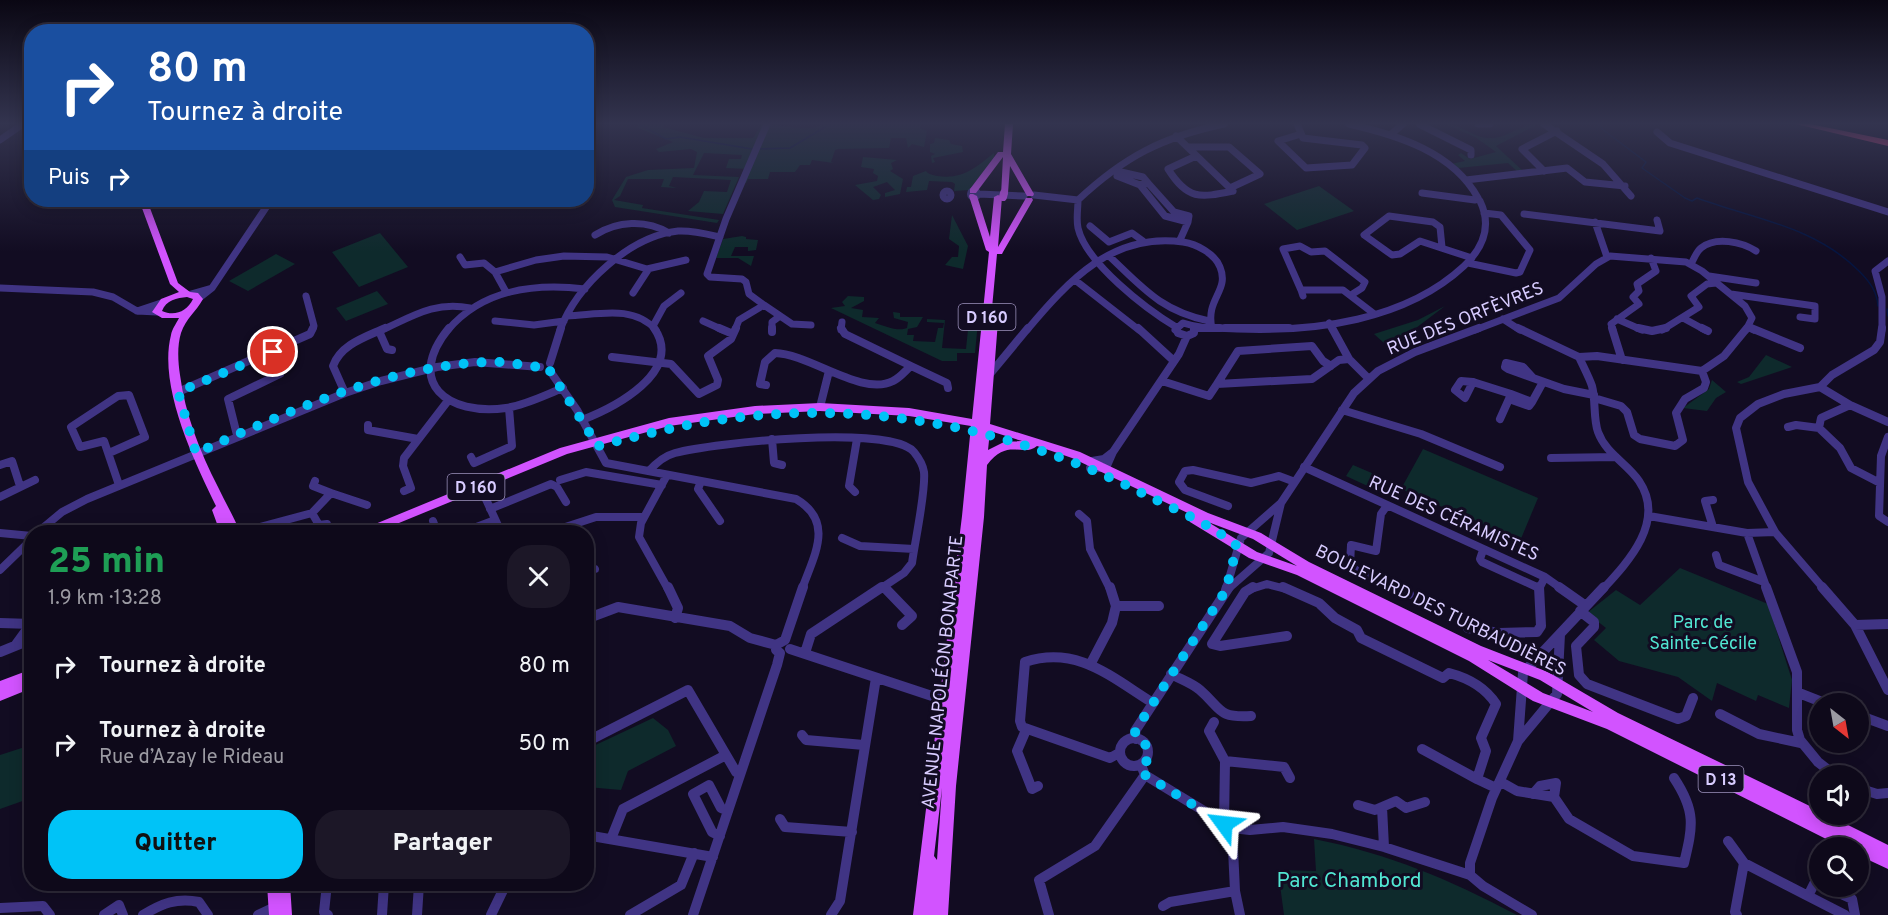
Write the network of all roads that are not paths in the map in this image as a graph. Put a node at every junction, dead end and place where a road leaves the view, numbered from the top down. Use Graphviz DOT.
graph roads {
  1 [pos="747,167"];
  2 [pos="992,167"];
  3 [pos="1003,167"];
  4 [pos="1012,167"];
  5 [pos="1116,167"];
  6 [pos="1173,167"];
  7 [pos="1208,167"];
  8 [pos="1252,167"];
  9 [pos="1304,167"];
  10 [pos="1326,167"];
  11 [pos="1448,167"];
  12 [pos="1540,167"];
  13 [pos="1605,167"];
  14 [pos="1745,167"];
  15 [pos="1568,168"];
  16 [pos="1544,171"];
  17 [pos="1145,180"];
  18 [pos="1466,180"];
  19 [pos="1139,184"];
  20 [pos="1625,186"];
  21 [pos="1232,189"];
  22 [pos="1422,193"];
  23 [pos="967,194"];
  24 [pos="1631,196"];
  25 [pos="1030,197"];
  26 [pos="1078,200"];
  27 [pos="1477,200"];
  28 [pos="146,207"];
  29 [pos="266,207"];
  30 [pos="1888,212"];
  31 [pos="1484,213"];
  32 [pos="1524,214"];
  33 [pos="1657,220"];
  34 [pos="1188,222"];
  35 [pos="1597,223"];
  36 [pos="1090,226"];
  37 [pos="669,233"];
  38 [pos="595,235"];
  39 [pos="720,237"];
  40 [pos="1180,240"];
  41 [pos="1109,242"];
  42 [pos="1143,242"];
  43 [pos="1442,247"];
  44 [pos="1118,250"];
  45 [pos="1756,251"];
  46 [pos="995,256"];
  47 [pos="1109,256"];
  48 [pos="1609,256"];
  49 [pos="460,257"];
  50 [pos="1651,258"];
  51 [pos="618,259"];
  52 [pos="686,260"];
  53 [pos="1470,260"];
  54 [pos="1888,261"];
  55 [pos="1098,262"];
  56 [pos="1691,264"];
  57 [pos="648,270"];
  58 [pos="495,272"];
  59 [pos="1708,276"];
  60 [pos="1075,280"];
  61 [pos="1716,283"];
  62 [pos="1756,283"];
  63 [pos="174,284"];
  64 [pos="0,288"];
  65 [pos="585,289"];
  66 [pos="506,292"];
  67 [pos="633,293"];
  68 [pos="681,293"];
  69 [pos="1730,294"];
  70 [pos="1351,295"];
  71 [pos="192,296"];
  72 [pos="306,296"];
  73 [pos="162,304"];
  74 [pos="764,306"];
  75 [pos="470,308"];
  76 [pos="186,312"];
  77 [pos="1373,313"];
  78 [pos="780,316"];
  79 [pos="167,317"];
  80 [pos="1800,317"];
  81 [pos="1683,318"];
  82 [pos="565,319"];
  83 [pos="1503,319"];
  84 [pos="1617,319"];
  85 [pos="495,321"];
  86 [pos="703,321"];
  87 [pos="842,322"];
  88 [pos="1210,323"];
  89 [pos="1329,323"];
  90 [pos="811,325"];
  91 [pos="1179,325"];
  92 [pos="653,326"];
  93 [pos="1748,327"];
  94 [pos="1194,328"];
  95 [pos="379,331"];
  96 [pos="1708,331"];
  97 [pos="772,332"];
  98 [pos="733,334"];
  99 [pos="177,336"];
  100 [pos="1187,336"];
  101 [pos="1800,348"];
  102 [pos="392,350"];
  103 [pos="612,357"];
  104 [pos="1579,357"];
  105 [pos="1349,358"];
  106 [pos="1622,360"];
  107 [pos="1174,361"];
  108 [pos="658,362"];
  109 [pos="911,366"];
  110 [pos="1331,366"];
  111 [pos="550,367"];
  112 [pos="430,370"];
  113 [pos="1702,371"];
  114 [pos="833,373"];
  115 [pos="280,374"];
  116 [pos="990,374"];
  117 [pos="1368,378"];
  118 [pos="1533,378"];
  119 [pos="1162,381"];
  120 [pos="1473,382"];
  121 [pos="1543,382"];
  122 [pos="1217,384"];
  123 [pos="766,385"];
  124 [pos="1820,387"];
  125 [pos="563,388"];
  126 [pos="948,388"];
  127 [pos="178,392"];
  128 [pos="345,393"];
  129 [pos="1594,396"];
  130 [pos="1510,397"];
  131 [pos="978,400"];
  132 [pos="447,402"];
  133 [pos="1848,406"];
  134 [pos="822,407"];
  135 [pos="508,408"];
  136 [pos="1342,410"];
  137 [pos="938,417"];
  138 [pos="1500,419"];
  139 [pos="582,420"];
  140 [pos="1888,422"];
  141 [pos="368,424"];
  142 [pos="1788,427"];
  143 [pos="981,428"];
  144 [pos="1820,428"];
  145 [pos="237,435"];
  146 [pos="1888,437"];
  147 [pos="418,438"];
  148 [pos="772,439"];
  149 [pos="857,439"];
  150 [pos="596,444"];
  151 [pos="1032,446"];
  152 [pos="1113,452"];
  153 [pos="109,453"];
  154 [pos="196,453"];
  155 [pos="471,457"];
  156 [pos="1616,457"];
  157 [pos="1551,458"];
  158 [pos="982,464"];
  159 [pos="0,465"];
  160 [pos="616,465"];
  161 [pos="782,465"];
  162 [pos="1091,465"];
  163 [pos="1500,466"];
  164 [pos="1304,467"];
  165 [pos="1106,468"];
  166 [pos="649,471"];
  167 [pos="609,476"];
  168 [pos="667,476"];
  169 [pos="207,478"];
  170 [pos="35,480"];
  171 [pos="560,480"];
  172 [pos="315,481"];
  173 [pos="700,481"];
  174 [pos="1295,482"];
  175 [pos="1880,483"];
  176 [pos="119,485"];
  177 [pos="662,485"];
  178 [pos="20,486"];
  179 [pos="404,491"];
  180 [pos="855,492"];
  181 [pos="331,493"];
  182 [pos="478,493"];
  183 [pos="0,497"];
  184 [pos="1713,500"];
  185 [pos="566,502"];
  186 [pos="1281,502"];
  187 [pos="367,505"];
  188 [pos="1228,506"];
  189 [pos="1386,507"];
  190 [pos="490,509"];
  191 [pos="312,513"];
  192 [pos="1079,514"];
  193 [pos="1649,516"];
  194 [pos="644,517"];
  195 [pos="495,520"];
  196 [pos="433,521"];
  197 [pos="720,521"];
  198 [pos="1888,522"];
  199 [pos="327,524"];
  200 [pos="47,525"];
  201 [pos="223,525"];
  202 [pos="231,525"];
  203 [pos="267,525"];
  204 [pos="385,525"];
  205 [pos="401,525"];
  206 [pos="434,525"];
  207 [pos="482,525"];
  208 [pos="498,525"];
  209 [pos="566,525"];
  210 [pos="1713,527"];
  211 [pos="1248,532"];
  212 [pos="1775,532"];
  213 [pos="0,533"];
  214 [pos="1747,534"];
  215 [pos="24,536"];
  216 [pos="842,538"];
  217 [pos="24,545"];
  218 [pos="1272,545"];
  219 [pos="1237,546"];
  220 [pos="914,549"];
  221 [pos="1483,550"];
  222 [pos="1716,555"];
  223 [pos="1263,559"];
  224 [pos="0,570"];
  225 [pos="1545,577"];
  226 [pos="1764,582"];
  227 [pos="884,587"];
  228 [pos="1539,588"];
  229 [pos="1226,590"];
  230 [pos="1409,594"];
  231 [pos="1116,606"];
  232 [pos="1159,606"];
  233 [pos="1583,608"];
  234 [pos="594,616"];
  235 [pos="675,618"];
  236 [pos="0,622"];
  237 [pos="24,624"];
  238 [pos="1888,624"];
  239 [pos="902,625"];
  240 [pos="1855,625"];
  241 [pos="1468,628"];
  242 [pos="1560,633"];
  243 [pos="24,634"];
  244 [pos="1287,636"];
  245 [pos="24,642"];
  246 [pos="15,646"];
  247 [pos="783,647"];
  248 [pos="0,652"];
  249 [pos="805,652"];
  250 [pos="1090,665"];
  251 [pos="1526,669"];
  252 [pos="1171,674"];
  253 [pos="24,677"];
  254 [pos="876,678"];
  255 [pos="1558,684"];
  256 [pos="24,685"];
  257 [pos="1520,686"];
  258 [pos="0,687"];
  259 [pos="1888,690"];
  260 [pos="1799,693"];
  261 [pos="0,695"];
  262 [pos="1809,697"];
  263 [pos="1693,698"];
  264 [pos="947,701"];
  265 [pos="1552,702"];
  266 [pos="1153,703"];
  267 [pos="1720,714"];
  268 [pos="1251,716"];
  269 [pos="1869,719"];
  270 [pos="1214,722"];
  271 [pos="1888,726"];
  272 [pos="1026,730"];
  273 [pos="802,735"];
  274 [pos="594,738"];
  275 [pos="1136,739"];
  276 [pos="1518,741"];
  277 [pos="1801,743"];
  278 [pos="864,745"];
  279 [pos="1422,749"];
  280 [pos="1119,753"];
  281 [pos="726,755"];
  282 [pos="1225,761"];
  283 [pos="1823,765"];
  284 [pos="1143,770"];
  285 [pos="740,774"];
  286 [pos="1290,778"];
  287 [pos="1674,778"];
  288 [pos="1477,779"];
  289 [pos="1499,785"];
  290 [pos="1038,786"];
  291 [pos="1869,791"];
  292 [pos="1888,793"];
  293 [pos="1425,802"];
  294 [pos="1358,805"];
  295 [pos="1382,807"];
  296 [pos="728,811"];
  297 [pos="780,819"];
  298 [pos="1228,826"];
  299 [pos="852,832"];
  300 [pos="594,836"];
  301 [pos="720,836"];
  302 [pos="611,839"];
  303 [pos="930,840"];
  304 [pos="1728,841"];
  305 [pos="1384,847"];
  306 [pos="1888,852"];
  307 [pos="694,853"];
  308 [pos="713,857"];
  309 [pos="1888,862"];
  310 [pos="1743,863"];
  311 [pos="1470,875"];
  312 [pos="275,891"];
  313 [pos="282,891"];
  314 [pos="326,891"];
  315 [pos="384,891"];
  316 [pos="419,891"];
  317 [pos="502,891"];
  318 [pos="1235,891"];
  319 [pos="1808,896"];
  320 [pos="1848,897"];
  321 [pos="1163,906"];
  322 [pos="0,908"];
  323 [pos="279,912"];
  324 [pos="942,912"];
  325 [pos="50,915"];
  326 [pos="104,915"];
  327 [pos="123,915"];
  328 [pos="143,915"];
  329 [pos="207,915"];
  330 [pos="258,915"];
  331 [pos="328,915"];
  332 [pos="382,915"];
  333 [pos="417,915"];
  334 [pos="491,915"];
  335 [pos="630,915"];
  336 [pos="693,915"];
  337 [pos="831,915"];
  338 [pos="920,915"];
  339 [pos="927,915"];
  340 [pos="1049,915"];
  341 [pos="1240,915"];
  342 [pos="1532,915"];
  343 [pos="1737,915"];
  344 [pos="1845,915"];
  345 [pos="1855,915"];
  1 -- 39 [label="street"];
  2 -- 23 [label="main road"];
  3 -- 46 [label="main road, D 160"];
  4 -- 25 [label="main road"];
  5 -- 26 [label="street"];
  6 -- 21 [label="street"];
  7 -- 21 [label="street"];
  8 -- 21 [label="street"];
  9 -- 10 [label="street"];
  11 -- 18 [label="street"];
  12 -- 16 [label="street"];
  13 -- 20 [label="street"];
  14 -- 30 [label="street"];
  15 -- 16 [label="street"];
  15 -- 20 [label="street"];
  16 -- 18 [label="street"];
  17 -- 19 [label="street"];
  17 -- 19 [label="street"];
  17 -- 34 [label="street"];
  18 -- 27 [label="street"];
  19 -- 34 [label="street"];
  20 -- 24 [label="street"];
  22 -- 27 [label="street"];
  23 -- 25 [label="street"];
  23 -- 46 [label="main road"];
  25 -- 26 [label="street"];
  25 -- 46 [label="main road"];
  26 -- 55 [label="street"];
  27 -- 31 [label="street"];
  28 -- 63 [label="main road"];
  29 -- 71 [label="street"];
  31 -- 53 [label="street"];
  31 -- 53 [label="street"];
  32 -- 35 [label="street"];
  33 -- 35 [label="street"];
  34 -- 40 [label="street"];
  35 -- 48 [label="street"];
  36 -- 41 [label="street"];
  37 -- 38 [label="street"];
  37 -- 39 [label="street"];
  37 -- 51 [label="street"];
  39 -- 74 [label="street"];
  40 -- 42 [label="street"];
  40 -- 88 [label="street"];
  41 -- 42 [label="street"];
  41 -- 44 [label="street"];
  42 -- 44 [label="street"];
  43 -- 43 [label="street"];
  43 -- 53 [label="street"];
  44 -- 47 [label="street"];
  45 -- 56 [label="street"];
  46 -- 116 [label="main road, D 160"];
  46 -- 131 [label="main road, D 160"];
  47 -- 55 [label="street"];
  47 -- 88 [label="street"];
  48 -- 50 [label="street"];
  48 -- 83 [label="street, RUE DES ORFÈVRES"];
  49 -- 58 [label="street"];
  50 -- 56 [label="street"];
  50 -- 84 [label="street"];
  51 -- 57 [label="street"];
  51 -- 58 [label="street"];
  51 -- 65 [label="street"];
  52 -- 57 [label="street"];
  53 -- 77 [label="street"];
  54 -- 124 [label="street"];
  55 -- 60 [label="street"];
  55 -- 91 [label="street"];
  56 -- 59 [label="street"];
  57 -- 67 [label="street"];
  58 -- 66 [label="street"];
  59 -- 61 [label="street"];
  59 -- 62 [label="street"];
  60 -- 107 [label="street"];
  60 -- 116 [label="street"];
  61 -- 69 [label="street"];
  61 -- 81 [label="street"];
  63 -- 71 [label="main road"];
  63 -- 73 [label="main road"];
  64 -- 73 [label="street"];
  65 -- 66 [label="street"];
  65 -- 82 [label="street"];
  66 -- 75 [label="street"];
  68 -- 92 [label="street"];
  69 -- 80 [label="street"];
  69 -- 93 [label="street"];
  70 -- 70 [label="street"];
  70 -- 77 [label="street"];
  71 -- 73 [label="main road"];
  71 -- 76 [label="main road"];
  72 -- 127 [label="street"];
  73 -- 79 [label="main road"];
  74 -- 78 [label="street"];
  74 -- 98 [label="street"];
  75 -- 95 [label="street"];
  75 -- 112 [label="street"];
  76 -- 79 [label="main road"];
  76 -- 99 [label="main road"];
  77 -- 89 [label="street"];
  78 -- 90 [label="street"];
  78 -- 97 [label="street"];
  79 -- 99 [label="main road"];
  81 -- 84 [label="street"];
  81 -- 96 [label="street"];
  82 -- 85 [label="street"];
  82 -- 92 [label="street"];
  82 -- 111 [label="street"];
  83 -- 104 [label="street"];
  83 -- 117 [label="street, RUE DES ORFÈVRES"];
  84 -- 106 [label="street"];
  86 -- 98 [label="street"];
  87 -- 109 [label="street"];
  88 -- 89 [label="street"];
  88 -- 94 [label="street"];
  89 -- 105 [label="street"];
  91 -- 94 [label="street"];
  91 -- 100 [label="street"];
  92 -- 108 [label="street"];
  93 -- 101 [label="street"];
  93 -- 113 [label="street"];
  94 -- 100 [label="street"];
  95 -- 102 [label="street"];
  95 -- 128 [label="street"];
  98 -- 108 [label="street"];
  99 -- 127 [label="main road"];
  100 -- 107 [label="street"];
  103 -- 108 [label="street"];
  104 -- 106 [label="street"];
  104 -- 129 [label="street"];
  105 -- 110 [label="street"];
  105 -- 117 [label="street"];
  106 -- 113 [label="street"];
  107 -- 119 [label="street"];
  108 -- 139 [label="street"];
  109 -- 114 [label="street"];
  109 -- 126 [label="street"];
  110 -- 122 [label="street"];
  110 -- 122 [label="street"];
  111 -- 112 [label="street"];
  111 -- 125 [label="street"];
  112 -- 128 [label="street"];
  112 -- 132 [label="street"];
  113 -- 129 [label="street"];
  114 -- 123 [label="street"];
  114 -- 134 [label="street"];
  115 -- 145 [label="street"];
  116 -- 143 [label="main road, D 160"];
  117 -- 136 [label="street, RUE DES ORFÈVRES"];
  118 -- 121 [label="street"];
  119 -- 122 [label="street"];
  119 -- 152 [label="street"];
  120 -- 130 [label="street"];
  121 -- 129 [label="street"];
  121 -- 130 [label="street"];
  124 -- 133 [label="street"];
  124 -- 212 [label="street"];
  125 -- 135 [label="street"];
  125 -- 139 [label="street"];
  127 -- 154 [label="main road"];
  128 -- 145 [label="street"];
  129 -- 156 [label="street"];
  130 -- 138 [label="street"];
  131 -- 137 [label="main road"];
  131 -- 143 [label="main road, D 160"];
  132 -- 135 [label="street"];
  132 -- 147 [label="street"];
  133 -- 140 [label="street"];
  133 -- 144 [label="street"];
  134 -- 137 [label="main road, D 160"];
  134 -- 150 [label="main road, D 160"];
  135 -- 155 [label="street"];
  136 -- 163 [label="street"];
  136 -- 164 [label="street, RUE DES ORFÈVRES"];
  137 -- 143 [label="main road, D 160"];
  139 -- 150 [label="street"];
  141 -- 147 [label="street"];
  142 -- 144 [label="street"];
  143 -- 150 [label="main road, D 160"];
  143 -- 151 [label="main road, BOULEVARD DES TURBAUDIÈRES / D 13"];
  143 -- 158 [label="main road, AVENUE NAPOLÉON BONAPARTE"];
  143 -- 162 [label="main road, BOULEVARD DES TURBAUDIÈRES / D 13"];
  143 -- 264 [label="main road, AVENUE NAPOLÉON BONAPARTE"];
  144 -- 175 [label="street"];
  145 -- 154 [label="street"];
  146 -- 175 [label="street"];
  147 -- 179 [label="street"];
  148 -- 149 [label="street"];
  148 -- 161 [label="street"];
  148 -- 166 [label="street"];
  149 -- 180 [label="street"];
  149 -- 220 [label="street"];
  150 -- 160 [label="street"];
  150 -- 182 [label="main road, D 160"];
  150 -- 204 [label="main road, D 160"];
  151 -- 158 [label="main road"];
  151 -- 162 [label="main road, BOULEVARD DES TURBAUDIÈRES / D 13"];
  152 -- 162 [label="street"];
  152 -- 165 [label="street"];
  153 -- 153 [label="street"];
  153 -- 176 [label="street"];
  154 -- 169 [label="main road"];
  154 -- 176 [label="street"];
  156 -- 157 [label="street"];
  156 -- 193 [label="street"];
  158 -- 324 [label="main road, AVENUE NAPOLÉON BONAPARTE"];
  159 -- 178 [label="street"];
  160 -- 166 [label="street"];
  160 -- 167 [label="street"];
  162 -- 165 [label="main road, BOULEVARD DES TURBAUDIÈRES / D 13"];
  162 -- 219 [label="main road, BOULEVARD DES TURBAUDIÈRES / D 13"];
  164 -- 174 [label="street, RUE DES ORFÈVRES"];
  164 -- 189 [label="street, RUE DES CÉRAMISTES"];
  165 -- 211 [label="main road, BOULEVARD DES TURBAUDIÈRES / D 13"];
  166 -- 168 [label="street"];
  167 -- 171 [label="street"];
  167 -- 177 [label="street"];
  168 -- 173 [label="street"];
  168 -- 177 [label="street"];
  169 -- 201 [label="main road"];
  169 -- 202 [label="main road"];
  170 -- 178 [label="street"];
  172 -- 181 [label="street"];
  173 -- 197 [label="street"];
  173 -- 247 [label="street"];
  174 -- 186 [label="street, RUE DES ORFÈVRES"];
  174 -- 188 [label="street"];
  175 -- 198 [label="street"];
  176 -- 200 [label="street"];
  177 -- 194 [label="street"];
  178 -- 183 [label="street"];
  181 -- 187 [label="street"];
  181 -- 191 [label="street"];
  182 -- 190 [label="street"];
  182 -- 205 [label="main road, D 160"];
  184 -- 210 [label="street"];
  185 -- 190 [label="street"];
  186 -- 211 [label="street, RUE DES ORFÈVRES"];
  186 -- 218 [label="street, RUE DES ORFÈVRES"];
  189 -- 221 [label="street, RUE DES CÉRAMISTES"];
  189 -- 230 [label="street"];
  190 -- 195 [label="street"];
  191 -- 199 [label="street"];
  191 -- 203 [label="street"];
  192 -- 231 [label="street"];
  193 -- 210 [label="street"];
  193 -- 233 [label="street"];
  194 -- 209 [label="street"];
  194 -- 235 [label="street"];
  195 -- 207 [label="street"];
  195 -- 208 [label="street"];
  196 -- 206 [label="street"];
  210 -- 214 [label="street"];
  211 -- 218 [label="main road, BOULEVARD DES TURBAUDIÈRES / D 13"];
  211 -- 219 [label="street, RUE DES ORFÈVRES"];
  212 -- 214 [label="street"];
  212 -- 240 [label="street"];
  213 -- 215 [label="street"];
  214 -- 226 [label="street"];
  216 -- 220 [label="street"];
  217 -- 224 [label="street"];
  218 -- 223 [label="street"];
  218 -- 251 [label="main road, BOULEVARD DES TURBAUDIÈRES / D 13"];
  219 -- 223 [label="main road, BOULEVARD DES TURBAUDIÈRES / D 13"];
  219 -- 229 [label="street"];
  220 -- 227 [label="street"];
  221 -- 225 [label="street, RUE DES CÉRAMISTES"];
  221 -- 228 [label="street"];
  222 -- 226 [label="street"];
  223 -- 229 [label="street"];
  223 -- 257 [label="main road, BOULEVARD DES TURBAUDIÈRES / D 13"];
  225 -- 228 [label="street"];
  225 -- 233 [label="street, RUE DES CÉRAMISTES"];
  226 -- 260 [label="street"];
  227 -- 239 [label="street"];
  227 -- 249 [label="street"];
  228 -- 241 [label="street"];
  229 -- 252 [label="street"];
  231 -- 232 [label="street"];
  231 -- 250 [label="street"];
  233 -- 242 [label="street"];
  233 -- 263 [label="street"];
  234 -- 235 [label="street"];
  235 -- 247 [label="street"];
  236 -- 237 [label="street"];
  238 -- 240 [label="street"];
  240 -- 259 [label="street"];
  242 -- 251 [label="street"];
  242 -- 255 [label="street"];
  243 -- 246 [label="street"];
  244 -- 288 [label="street"];
  245 -- 246 [label="street"];
  246 -- 248 [label="street"];
  247 -- 249 [label="street"];
  247 -- 285 [label="street"];
  249 -- 254 [label="street"];
  250 -- 266 [label="street"];
  250 -- 272 [label="street"];
  251 -- 255 [label="main road, BOULEVARD DES TURBAUDIÈRES / D 13"];
  251 -- 257 [label="street"];
  252 -- 266 [label="street"];
  252 -- 268 [label="street"];
  253 -- 258 [label="main road"];
  254 -- 264 [label="street"];
  254 -- 278 [label="street"];
  255 -- 265 [label="street"];
  255 -- 306 [label="main road, BOULEVARD DES TURBAUDIÈRES / D 13"];
  256 -- 261 [label="main road"];
  257 -- 265 [label="main road, BOULEVARD DES TURBAUDIÈRES / D 13"];
  257 -- 276 [label="street"];
  260 -- 262 [label="street"];
  260 -- 277 [label="street"];
  264 -- 303 [label="main road, AVENUE NAPOLÉON BONAPARTE"];
  265 -- 276 [label="street"];
  265 -- 309 [label="main road, BOULEVARD DES TURBAUDIÈRES / D 13"];
  266 -- 275 [label="street"];
  267 -- 277 [label="street"];
  269 -- 271 [label="street"];
  270 -- 282 [label="street"];
  272 -- 280 [label="street"];
  272 -- 290 [label="street"];
  273 -- 278 [label="street"];
  274 -- 281 [label="street"];
  275 -- 280 [label="street"];
  275 -- 284 [label="street"];
  276 -- 289 [label="street"];
  277 -- 283 [label="street"];
  278 -- 299 [label="street"];
  279 -- 288 [label="street"];
  280 -- 284 [label="street"];
  281 -- 285 [label="street"];
  281 -- 302 [label="street"];
  282 -- 286 [label="street"];
  282 -- 298 [label="street"];
  284 -- 298 [label="street"];
  284 -- 340 [label="street"];
  285 -- 296 [label="street"];
  287 -- 289 [label="street"];
  288 -- 289 [label="street"];
  289 -- 311 [label="street"];
  291 -- 292 [label="street"];
  293 -- 295 [label="street"];
  294 -- 295 [label="street"];
  295 -- 305 [label="street"];
  296 -- 301 [label="street"];
  296 -- 301 [label="street"];
  297 -- 299 [label="street"];
  298 -- 305 [label="street"];
  298 -- 318 [label="street"];
  299 -- 337 [label="street"];
  300 -- 302 [label="street"];
  301 -- 308 [label="street"];
  302 -- 307 [label="street"];
  303 -- 338 [label="main road, AVENUE NAPOLÉON BONAPARTE"];
  303 -- 339 [label="main road, AVENUE NAPOLÉON BONAPARTE"];
  304 -- 310 [label="street"];
  305 -- 311 [label="street"];
  307 -- 308 [label="street"];
  307 -- 335 [label="street"];
  308 -- 336 [label="street"];
  310 -- 319 [label="street"];
  310 -- 343 [label="street"];
  311 -- 342 [label="street"];
  312 -- 323 [label="main road"];
  313 -- 323 [label="main road"];
  314 -- 331 [label="street"];
  315 -- 332 [label="street"];
  316 -- 333 [label="street"];
  317 -- 334 [label="street"];
  318 -- 321 [label="street"];
  318 -- 341 [label="street"];
  319 -- 344 [label="street"];
  320 -- 345 [label="street"];
  322 -- 325 [label="street"];
  323 -- 330 [label="street"];
  326 -- 327 [label="street"];
  328 -- 329 [label="street"];
}
